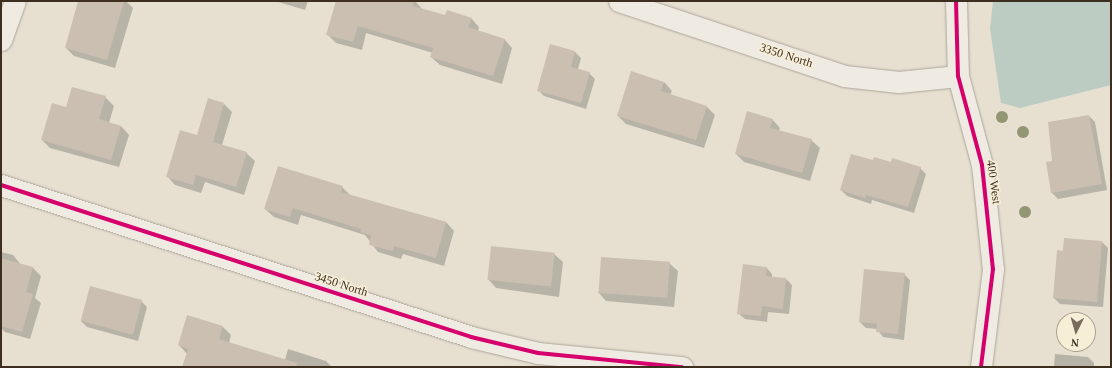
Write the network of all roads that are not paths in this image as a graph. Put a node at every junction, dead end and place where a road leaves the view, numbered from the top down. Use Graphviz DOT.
graph roads {
  1 [pos="15,1"];
  2 [pos="619,1"];
  3 [pos="956,1"];
  4 [pos="1,40"];
  5 [pos="958,76"];
  6 [pos="1,185"];
  7 [pos="682,367"];
  8 [pos="981,367"];
  1 -- 4 [label="street"];
  2 -- 5 [label="street, 3350 North"];
  3 -- 5 [label="street, 400 West"];
  5 -- 8 [label="street, 400 West"];
  6 -- 7 [label="street, 3450 North"];
}
